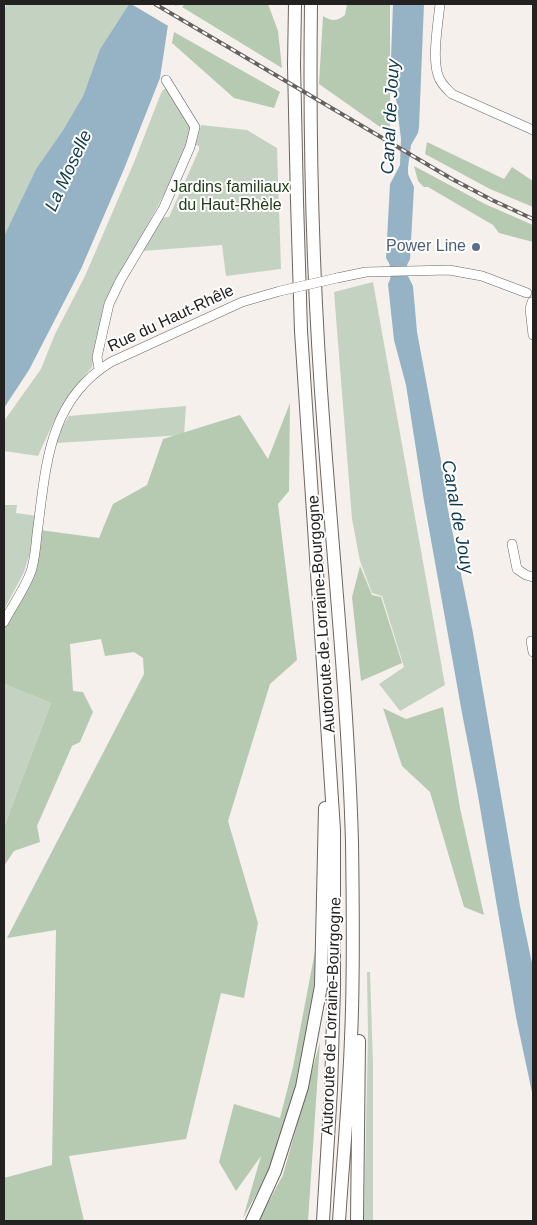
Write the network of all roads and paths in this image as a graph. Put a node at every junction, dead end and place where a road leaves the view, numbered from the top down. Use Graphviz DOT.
graph roads {
  1 [pos="296,4"];
  2 [pos="311,4"];
  3 [pos="440,4"];
  4 [pos="166,80"];
  5 [pos="533,130"];
  6 [pos="530,290"];
  7 [pos="532,302"];
  8 [pos="533,335"];
  9 [pos="99,370"];
  10 [pos="512,544"];
  11 [pos="533,577"];
  12 [pos="4,622"];
  13 [pos="531,641"];
  14 [pos="533,652"];
  15 [pos="327,720"];
  16 [pos="352,1000"];
  17 [pos="252,1221"];
  18 [pos="323,1221"];
  19 [pos="339,1221"];
  20 [pos="357,1221"];
  1 -- 15 [label="highway, Autoroute de Lorraine-Bourgogne"];
  2 -- 16 [label="highway, Autoroute de Lorraine-Bourgogne"];
  3 -- 5 [label="street"];
  4 -- 9 [label="street"];
  6 -- 7 [label="street"];
  6 -- 9 [label="street, Rue du Haut-Rhêle, bridge"];
  7 -- 8 [label="street"];
  9 -- 12 [label="street, Rue du Haut-Rhêle"];
  10 -- 11 [label="street"];
  13 -- 14 [label="street"];
  15 -- 17 [label="highway"];
  15 -- 18 [label="highway, Autoroute de Lorraine-Bourgogne"];
  16 -- 19 [label="highway, Autoroute de Lorraine-Bourgogne"];
  16 -- 20 [label="highway"];
}
